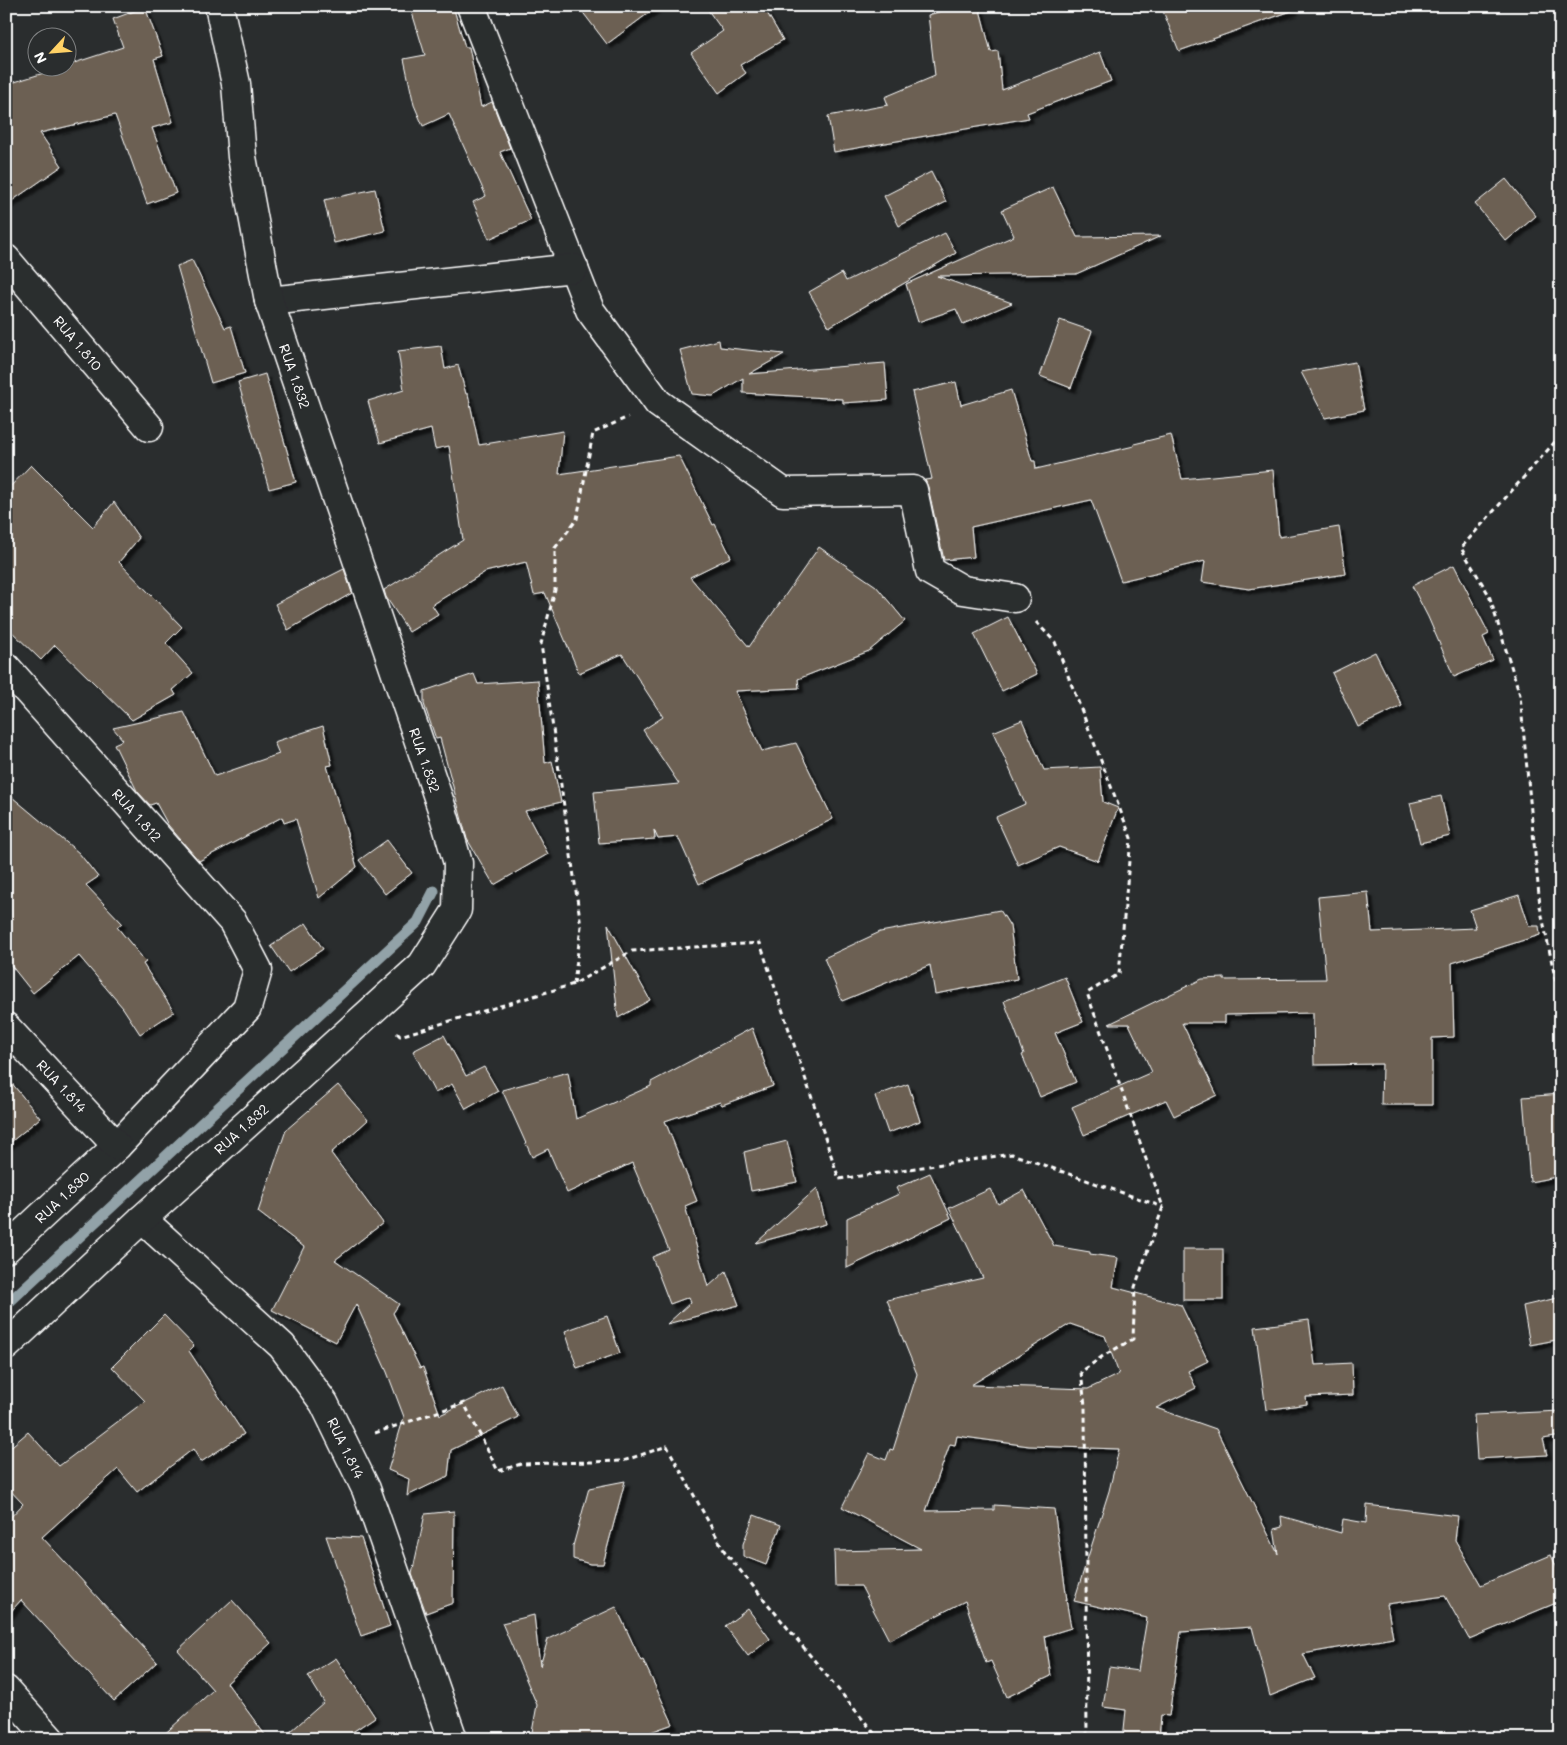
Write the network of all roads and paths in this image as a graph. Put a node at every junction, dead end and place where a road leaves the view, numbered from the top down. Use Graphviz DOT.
graph roads {
  1 [pos="219,6"];
  2 [pos="471,6"];
  3 [pos="6,259"];
  4 [pos="574,268"];
  5 [pos="269,301"];
  6 [pos="658,403"];
  7 [pos="149,427"];
  8 [pos="1561,435"];
  9 [pos="1014,598"];
  10 [pos="6,667"];
  11 [pos="258,970"];
  12 [pos="574,984"];
  13 [pos="1561,1006"];
  14 [pos="374,1010"];
  15 [pos="6,1028"];
  16 [pos="117,1146"];
  17 [pos="1163,1207"];
  18 [pos="142,1219"];
  19 [pos="6,1249"];
  20 [pos="6,1346"];
  21 [pos="344,1444"];
  22 [pos="6,1690"];
  23 [pos="50,1739"];
  24 [pos="453,1739"];
  25 [pos="879,1739"];
  26 [pos="1087,1739"];
  1 -- 5 [label="street, RUA 1.832"];
  2 -- 4 [label="street"];
  3 -- 7 [label="street, RUA 1.810"];
  4 -- 5 [label="street"];
  4 -- 6 [label="street"];
  5 -- 14 [label="street, RUA 1.832"];
  6 -- 9 [label="street"];
  6 -- 12 [label="path"];
  8 -- 13 [label="path"];
  9 -- 17 [label="path"];
  10 -- 11 [label="street, RUA 1.812"];
  11 -- 16 [label="street, RUA 1.830"];
  12 -- 14 [label="path"];
  12 -- 17 [label="path"];
  14 -- 18 [label="street, RUA 1.832"];
  15 -- 16 [label="street, RUA 1.814"];
  16 -- 19 [label="street, RUA 1.830"];
  17 -- 26 [label="path"];
  18 -- 20 [label="street, RUA 1.832"];
  18 -- 21 [label="street, RUA 1.814"];
  21 -- 24 [label="street, RUA 1.814"];
  21 -- 25 [label="path"];
  22 -- 23 [label="street"];
}
